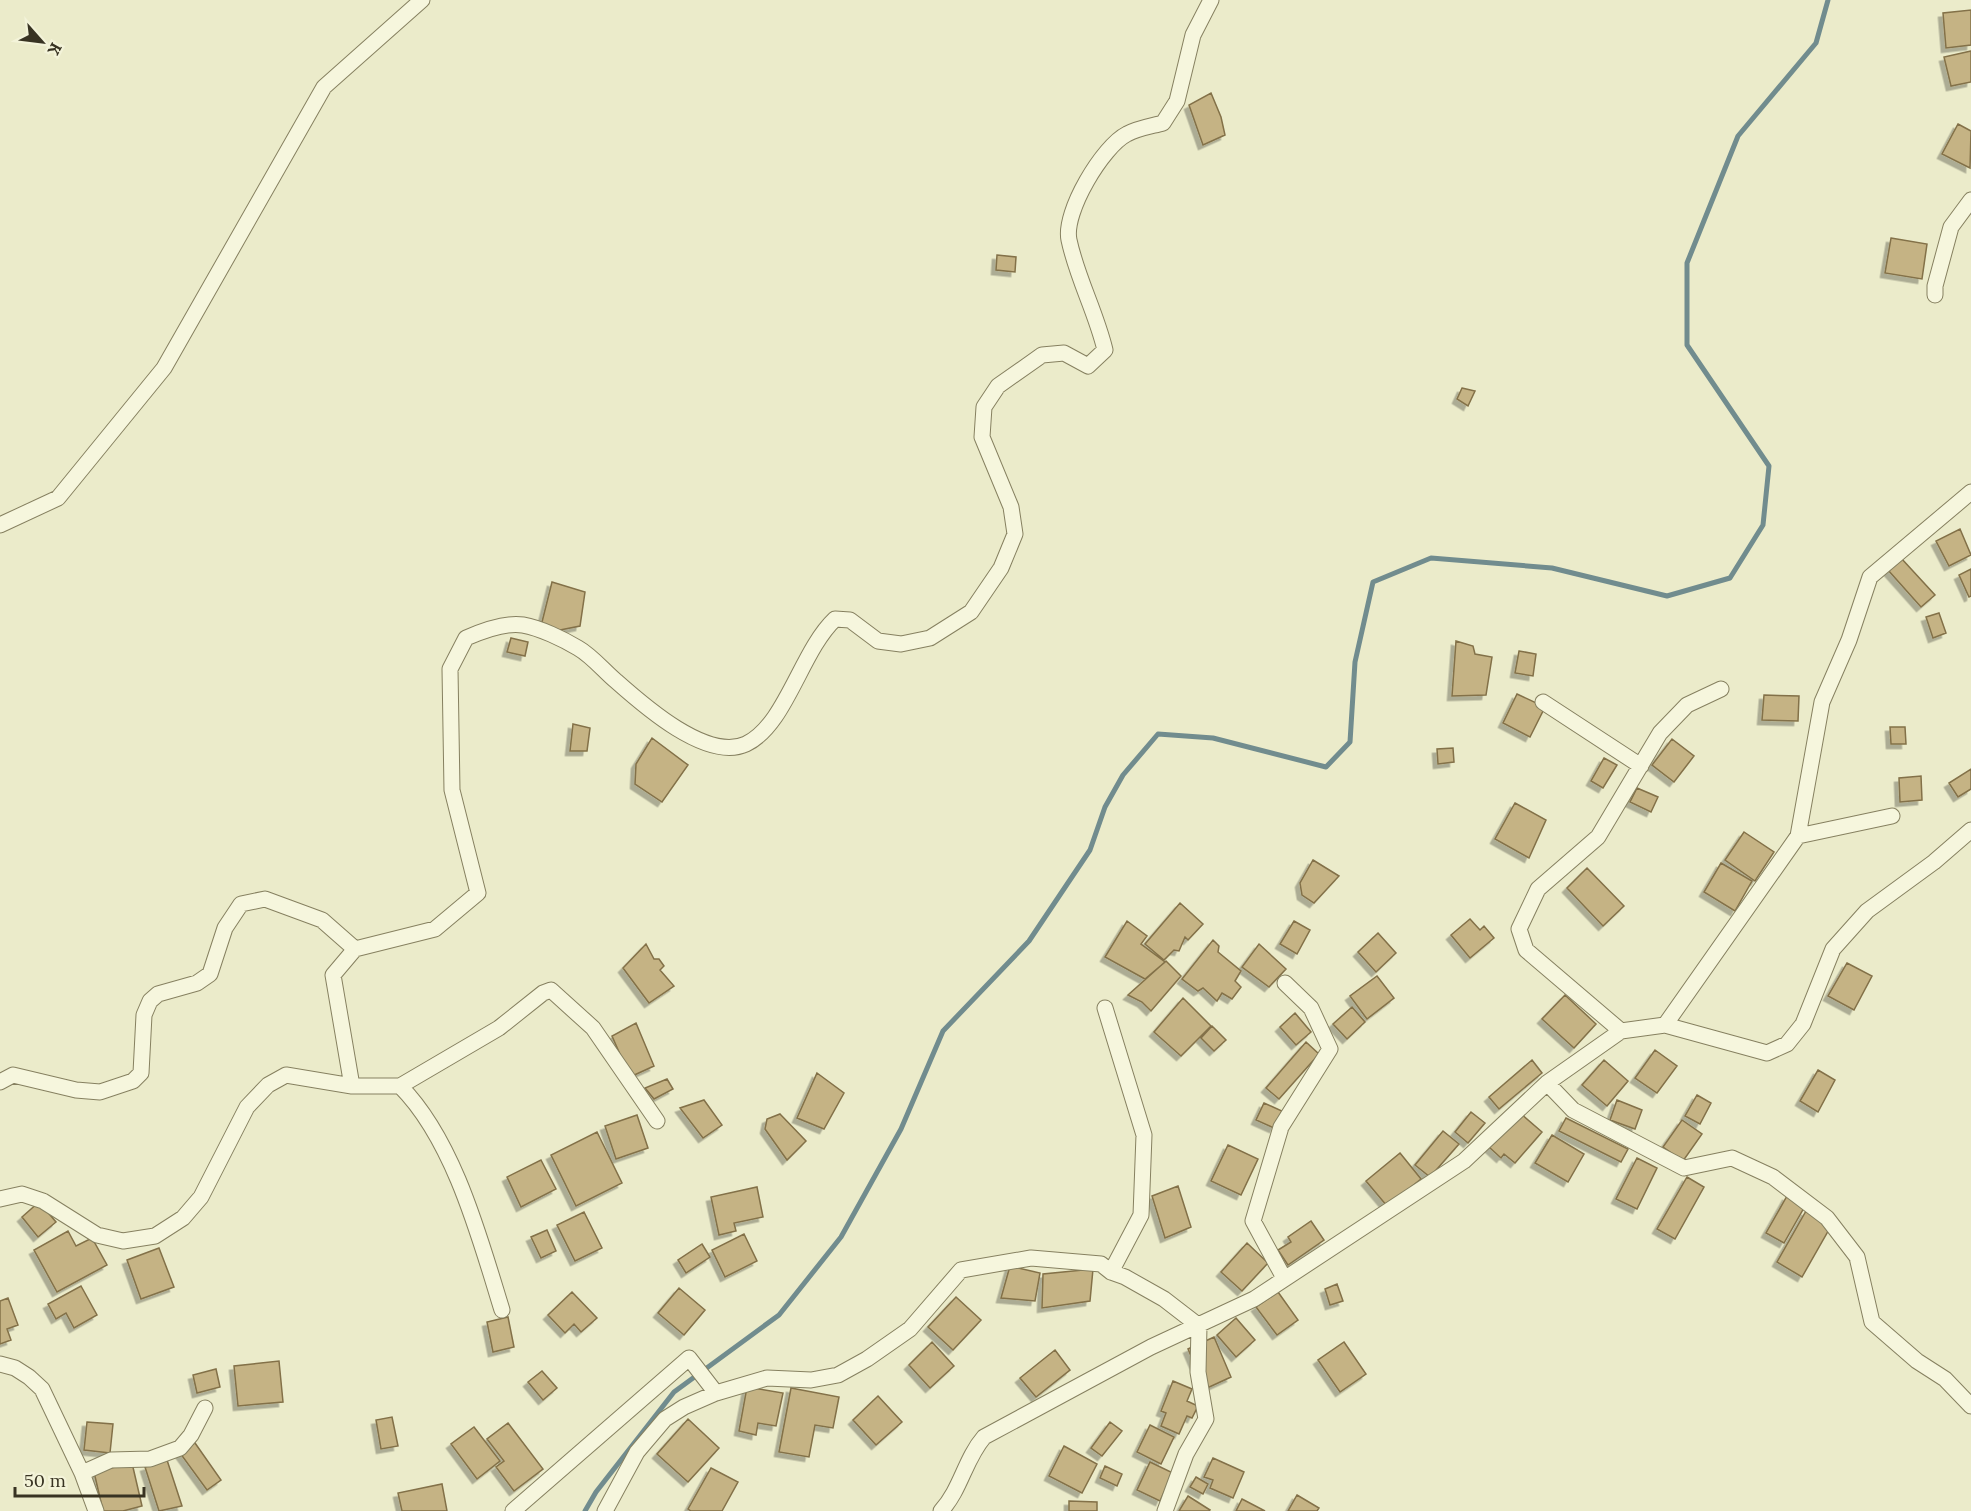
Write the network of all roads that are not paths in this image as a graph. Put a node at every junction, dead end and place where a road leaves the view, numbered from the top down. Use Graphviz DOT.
graph roads {
  1 [pos="422,0"];
  2 [pos="1211,0"];
  3 [pos="1971,200"];
  4 [pos="1935,295"];
  5 [pos="1971,492"];
  6 [pos="0,525"];
  7 [pos="1721,689"];
  8 [pos="1543,702"];
  9 [pos="1641,766"];
  10 [pos="1892,816"];
  11 [pos="1971,830"];
  12 [pos="1798,836"];
  13 [pos="354,949"];
  14 [pos="1285,983"];
  15 [pos="1105,1008"];
  16 [pos="1665,1025"];
  17 [pos="1621,1031"];
  18 [pos="0,1082"];
  19 [pos="1547,1083"];
  20 [pos="352,1086"];
  21 [pos="400,1086"];
  22 [pos="657,1121"];
  23 [pos="0,1199"];
  24 [pos="1111,1272"];
  25 [pos="1284,1278"];
  26 [pos="502,1310"];
  27 [pos="1199,1326"];
  28 [pos="0,1364"];
  29 [pos="716,1393"];
  30 [pos="1971,1406"];
  31 [pos="205,1408"];
  32 [pos="82,1473"];
  33 [pos="96,1511"];
  34 [pos="513,1511"];
  35 [pos="605,1511"];
  36 [pos="941,1511"];
  37 [pos="1165,1511"];
  1 -- 6 [label="street"];
  2 -- 13 [label="street"];
  3 -- 4 [label="street"];
  5 -- 12 [label="street"];
  7 -- 9 [label="street"];
  8 -- 9 [label="street"];
  9 -- 17 [label="street"];
  10 -- 12 [label="street"];
  11 -- 16 [label="street"];
  12 -- 16 [label="street"];
  13 -- 18 [label="street"];
  13 -- 20 [label="street"];
  14 -- 25 [label="street"];
  15 -- 24 [label="street"];
  16 -- 17 [label="street"];
  17 -- 19 [label="street"];
  19 -- 25 [label="street"];
  19 -- 30 [label="street"];
  20 -- 21 [label="street"];
  20 -- 23 [label="street"];
  21 -- 22 [label="street"];
  21 -- 26 [label="street"];
  24 -- 27 [label="street"];
  24 -- 29 [label="street"];
  25 -- 27 [label="street"];
  27 -- 36 [label="street"];
  27 -- 37 [label="street"];
  28 -- 32 [label="street"];
  29 -- 34 [label="street"];
  29 -- 35 [label="street"];
  31 -- 32 [label="street"];
  32 -- 33 [label="street"];
}
